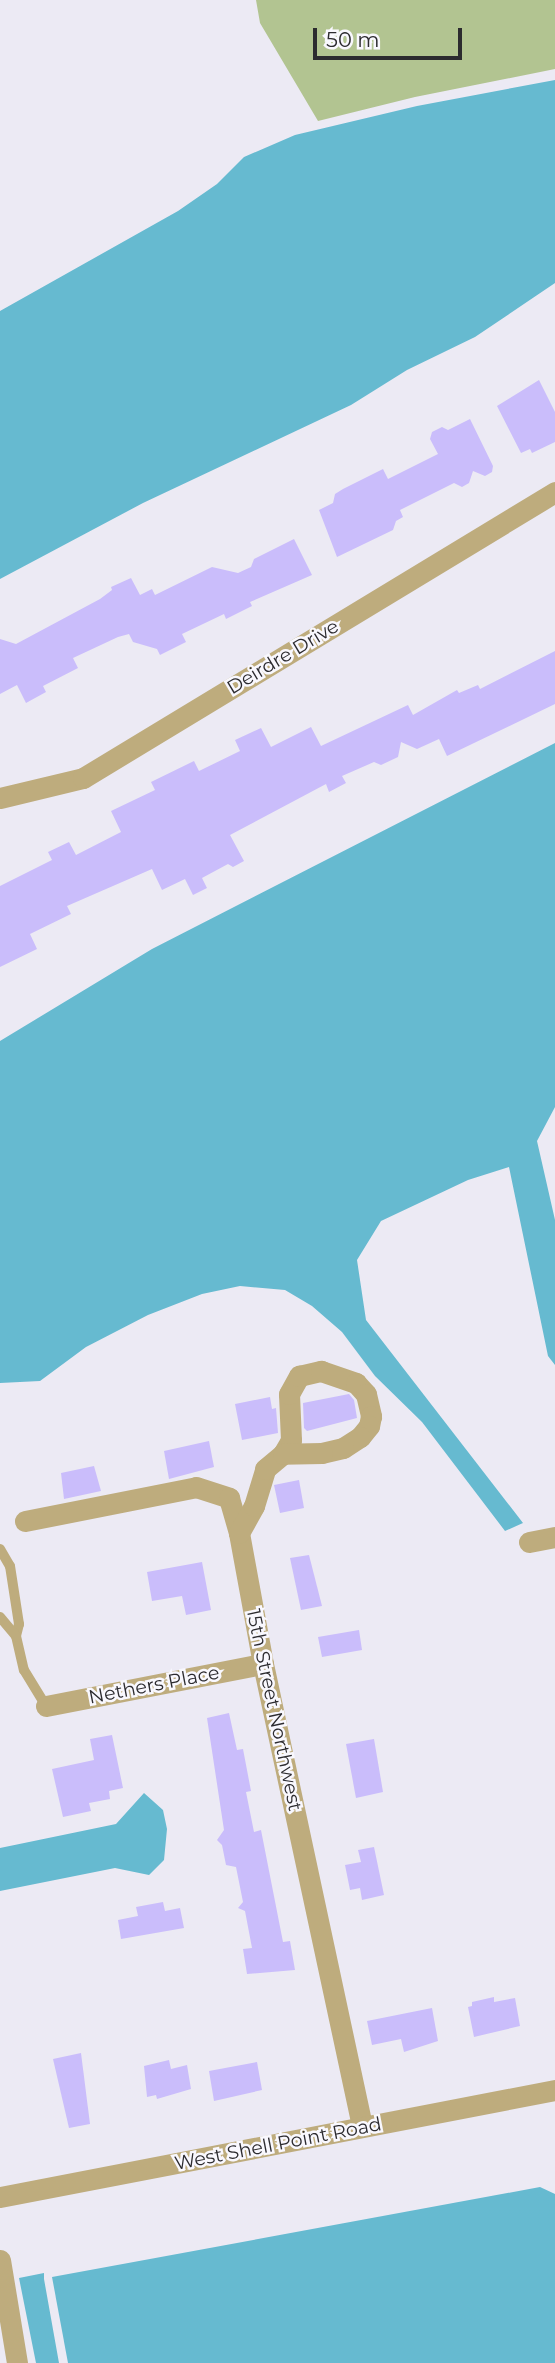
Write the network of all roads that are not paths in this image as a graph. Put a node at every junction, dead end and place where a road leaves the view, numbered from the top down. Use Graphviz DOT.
graph roads {
  1 [pos="555,492"];
  2 [pos="0,798"];
  3 [pos="283,1454"];
  4 [pos="25,1521"];
  5 [pos="239,1533"];
  6 [pos="555,1537"];
  7 [pos="529,1542"];
  8 [pos="0,1549"];
  9 [pos="0,1617"];
  10 [pos="16,1636"];
  11 [pos="263,1664"];
  12 [pos="46,1706"];
  13 [pos="555,2090"];
  14 [pos="362,2127"];
  15 [pos="0,2197"];
  16 [pos="0,2260"];
  17 [pos="17,2363"];
  1 -- 2 [label="street, Deirdre Drive"];
  3 -- 3 [label="street"];
  3 -- 5 [label="street"];
  4 -- 5 [label="street, 15th Street Northwest"];
  5 -- 11 [label="street, 15th Street Northwest"];
  6 -- 7 [label="street"];
  8 -- 10 [label="lane"];
  9 -- 10 [label="lane"];
  10 -- 12 [label="lane"];
  11 -- 12 [label="street, Nethers Place"];
  11 -- 14 [label="street, 15th Street Northwest"];
  13 -- 14 [label="street, West Shell Point Road"];
  14 -- 15 [label="street, West Shell Point Road"];
  16 -- 17 [label="street"];
}
